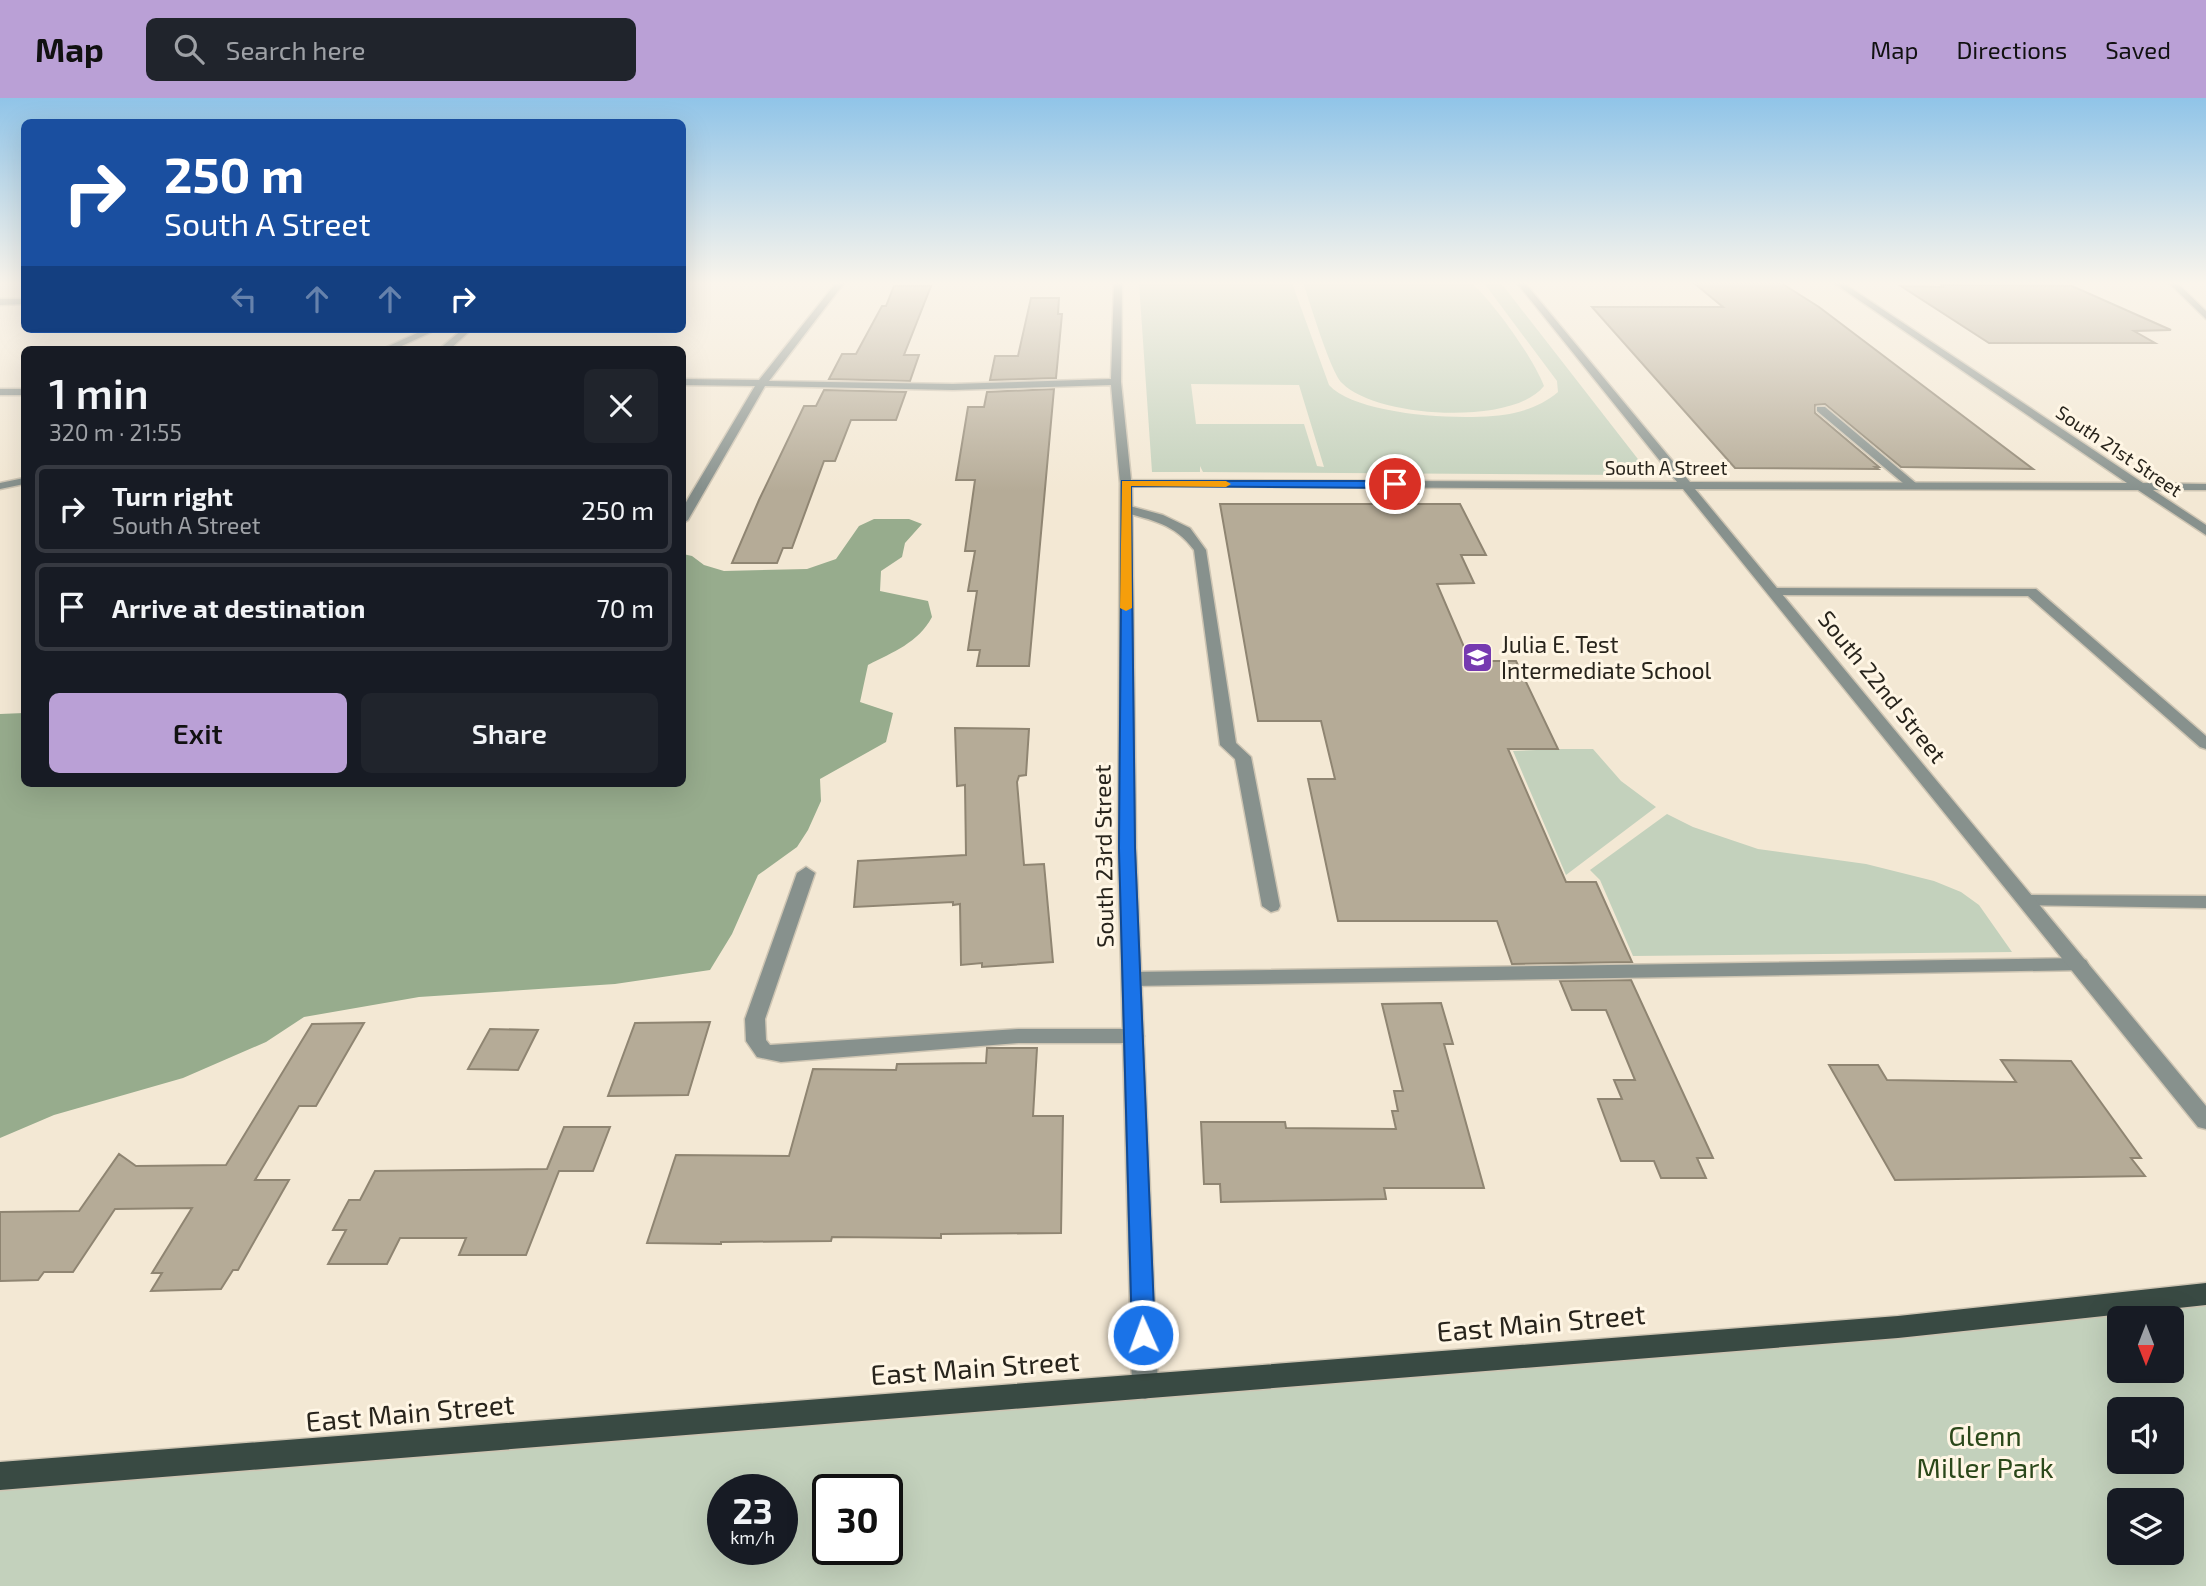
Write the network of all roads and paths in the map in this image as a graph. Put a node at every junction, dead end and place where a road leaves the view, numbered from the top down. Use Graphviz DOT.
graph roads {
  1 [pos="785,352"];
  2 [pos="1117,352"];
  3 [pos="1579,352"];
  4 [pos="1943,352"];
  5 [pos="686,382"];
  6 [pos="762,383"];
  7 [pos="1116,383"];
  8 [pos="0,392"];
  9 [pos="21,392"];
  10 [pos="1821,409"];
  11 [pos="21,482"];
  12 [pos="1126,483"];
  13 [pos="0,486"];
  14 [pos="1689,486"];
  15 [pos="1913,486"];
  16 [pos="2142,487"];
  17 [pos="2206,488"];
  18 [pos="1126,509"];
  19 [pos="686,513"];
  20 [pos="2206,531"];
  21 [pos="1775,592"];
  22 [pos="2206,744"];
  23 [pos="806,873"];
  24 [pos="2027,901"];
  25 [pos="2206,902"];
  26 [pos="1271,906"];
  27 [pos="2079,965"];
  28 [pos="1132,979"];
  29 [pos="1133,1036"];
  30 [pos="2206,1121"];
  31 [pos="2206,1294"];
  32 [pos="1145,1387"];
  33 [pos="0,1476"];
  1 -- 6 [label="street"];
  2 -- 7 [label="street, South 23rd Street"];
  3 -- 14 [label="street, South 22nd Street"];
  4 -- 16 [label="street, South 21st Street"];
  5 -- 6 [label="street"];
  6 -- 7 [label="street"];
  6 -- 19 [label="street"];
  7 -- 12 [label="street, South 23rd Street"];
  8 -- 9 [label="street"];
  10 -- 15 [label="street"];
  11 -- 13 [label="street"];
  12 -- 14 [label="street, South A Street"];
  12 -- 18 [label="street, South 23rd Street"];
  14 -- 15 [label="street, South A Street"];
  14 -- 21 [label="street, South 22nd Street"];
  15 -- 16 [label="street, South A Street"];
  16 -- 17 [label="street, South A Street"];
  16 -- 20 [label="street, South 21st Street"];
  18 -- 26 [label="street"];
  18 -- 28 [label="street, South 23rd Street"];
  21 -- 22 [label="street"];
  21 -- 24 [label="street, South 22nd Street"];
  23 -- 29 [label="street"];
  24 -- 25 [label="street"];
  24 -- 27 [label="street, South 22nd Street"];
  27 -- 28 [label="street"];
  27 -- 30 [label="street, South 22nd Street"];
  28 -- 29 [label="street, South 23rd Street"];
  29 -- 32 [label="street, South 23rd Street"];
  31 -- 32 [label="main road, East Main Street"];
  32 -- 33 [label="main road, East Main Street"];
}
